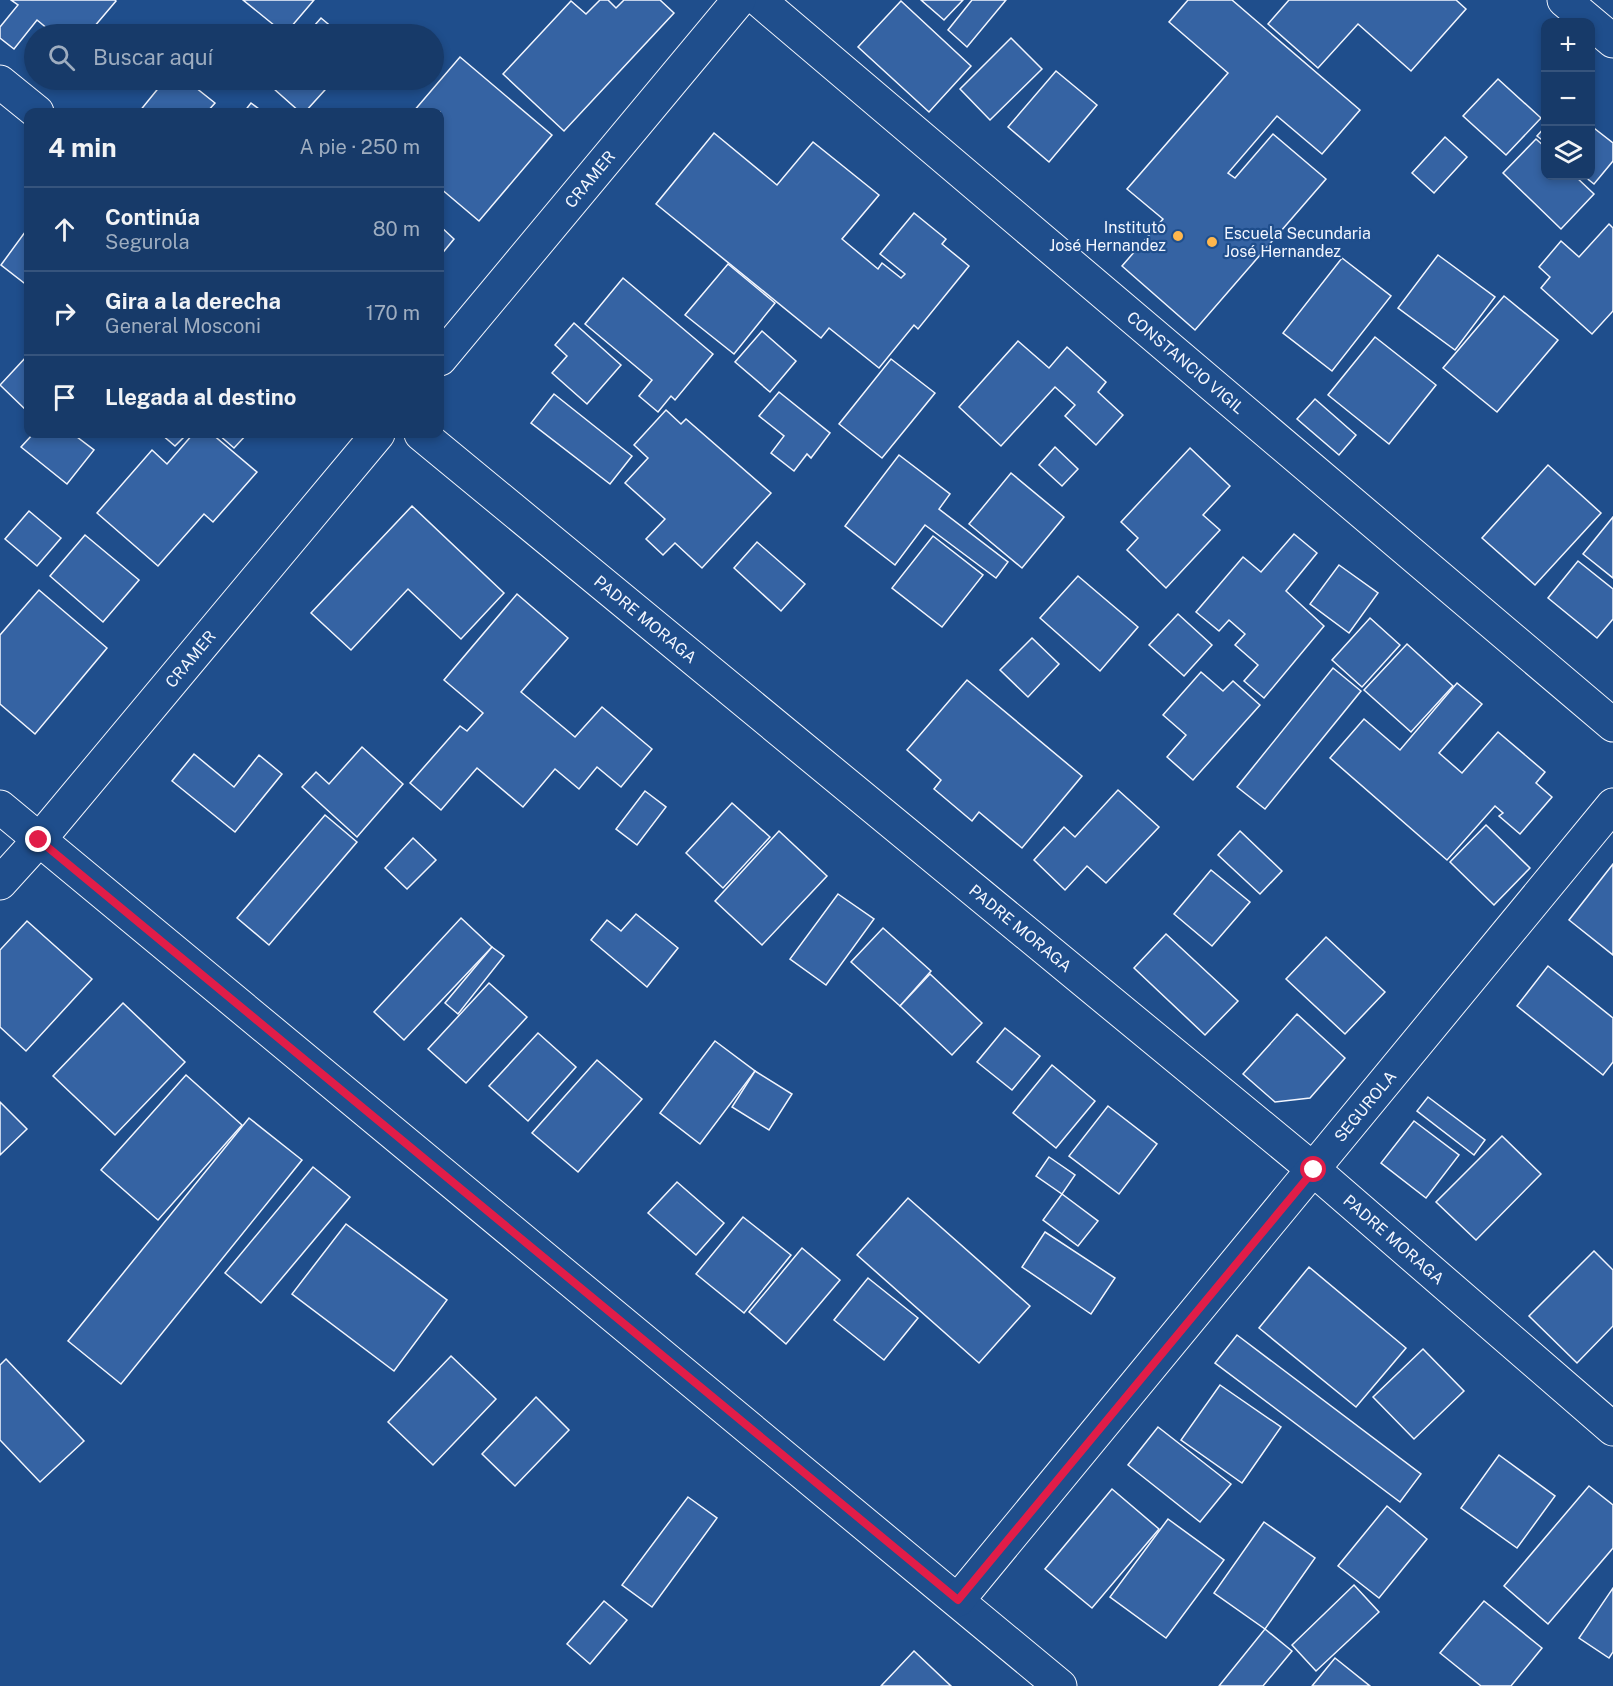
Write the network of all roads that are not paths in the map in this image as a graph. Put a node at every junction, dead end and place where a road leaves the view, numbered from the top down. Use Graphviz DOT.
graph roads {
  1 [pos="739,0"];
  2 [pos="759,0"];
  3 [pos="1564,0"];
  4 [pos="1613,41"];
  5 [pos="0,82"];
  6 [pos="32,108"];
  7 [pos="444,354"];
  8 [pos="375,438"];
  9 [pos="426,438"];
  10 [pos="1613,725"];
  11 [pos="1613,806"];
  12 [pos="0,807"];
  13 [pos="39,840"];
  14 [pos="0,883"];
  15 [pos="1314,1170"];
  16 [pos="1613,1429"];
  17 [pos="958,1600"];
  18 [pos="1060,1686"];
  1 -- 7 [label="street, CRAMER"];
  2 -- 10 [label="street, CONSTANCIO VIGIL"];
  3 -- 4 [label="street"];
  5 -- 6 [label="street"];
  8 -- 13 [label="street, CRAMER"];
  9 -- 15 [label="street, PADRE MORAGA"];
  11 -- 15 [label="street, SEGUROLA"];
  12 -- 13 [label="street"];
  13 -- 14 [label="street, CRAMER"];
  13 -- 17 [label="street"];
  15 -- 16 [label="street, PADRE MORAGA"];
  15 -- 17 [label="street, SEGUROLA"];
  17 -- 18 [label="street"];
}
